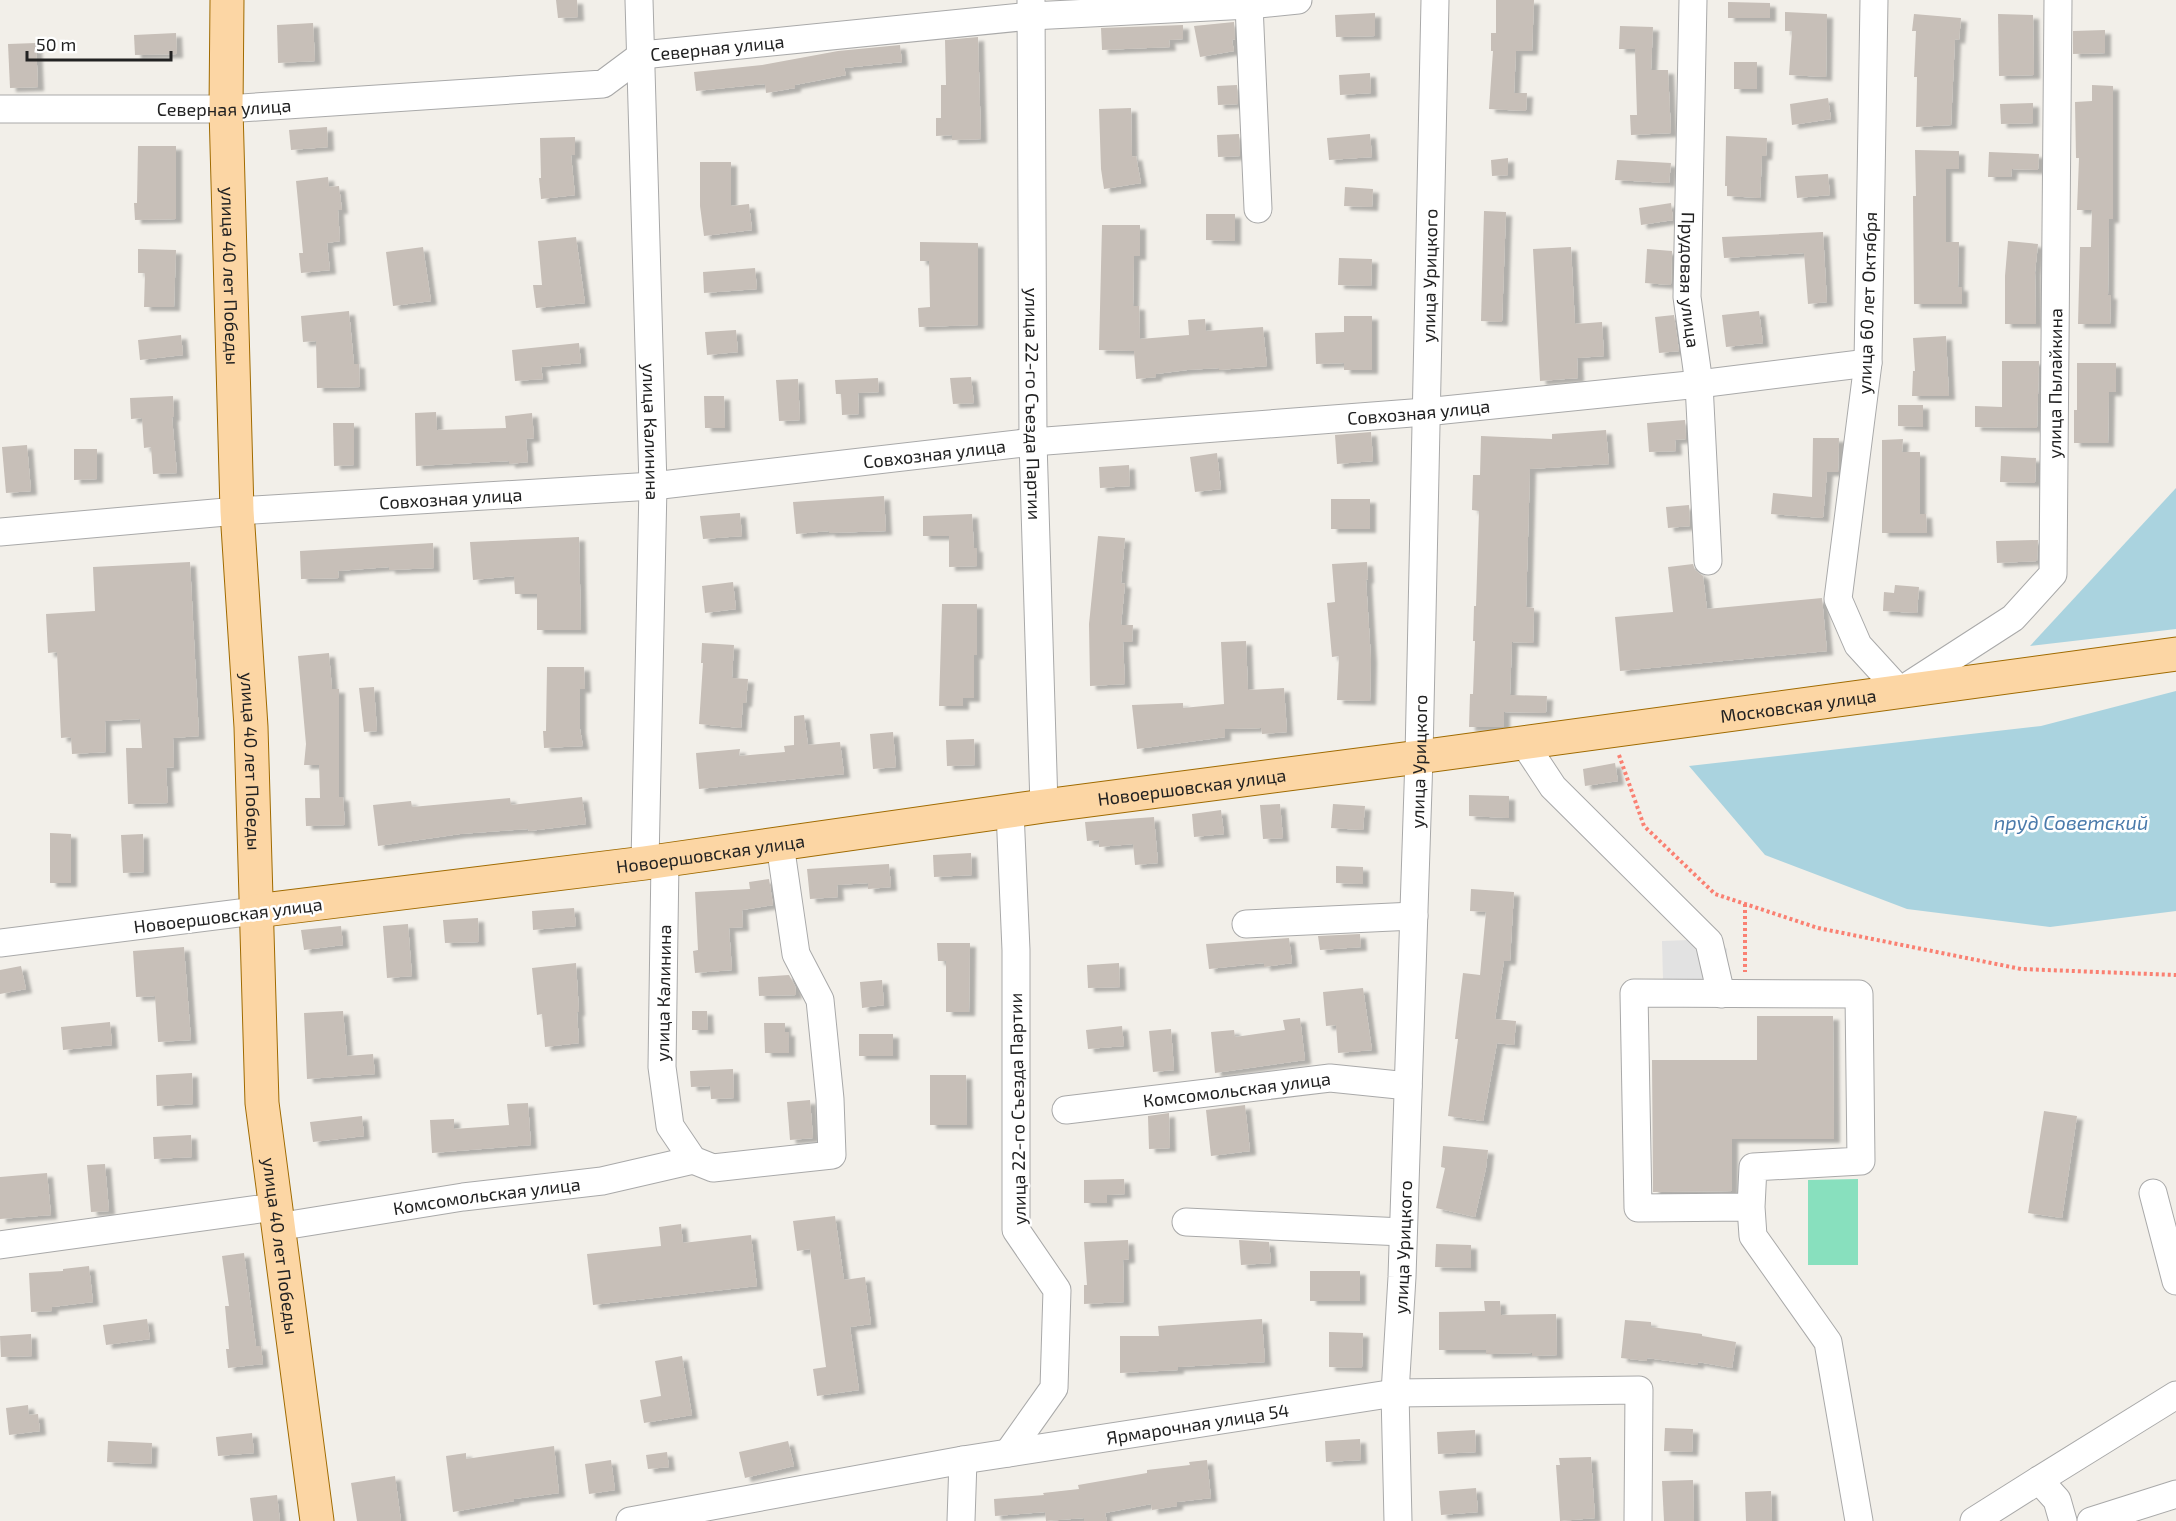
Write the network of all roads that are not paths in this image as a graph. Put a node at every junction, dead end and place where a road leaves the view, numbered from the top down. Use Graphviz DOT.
graph roads {
  1 [pos="226,0"];
  2 [pos="639,0"];
  3 [pos="1298,0"];
  4 [pos="1435,0"];
  5 [pos="1693,0"];
  6 [pos="1874,0"];
  7 [pos="2058,0"];
  8 [pos="1249,5"];
  9 [pos="1031,8"];
  10 [pos="642,56"];
  11 [pos="226,108"];
  12 [pos="0,109"];
  13 [pos="1258,209"];
  14 [pos="1868,363"];
  15 [pos="1699,384"];
  16 [pos="1425,412"];
  17 [pos="1033,442"];
  18 [pos="653,486"];
  19 [pos="237,511"];
  20 [pos="0,532"];
  21 [pos="1708,561"];
  22 [pos="2176,654"];
  23 [pos="1900,691"];
  24 [pos="1524,743"];
  25 [pos="1419,757"];
  26 [pos="1044,806"];
  27 [pos="1010,811"];
  28 [pos="780,843"];
  29 [pos="655,861"];
  30 [pos="256,911"];
  31 [pos="1414,916"];
  32 [pos="1246,924"];
  33 [pos="0,943"];
  34 [pos="1733,994"];
  35 [pos="1408,1086"];
  36 [pos="1066,1110"];
  37 [pos="693,1160"];
  38 [pos="2153,1193"];
  39 [pos="1751,1207"];
  40 [pos="276,1217"];
  41 [pos="1186,1222"];
  42 [pos="1404,1232"];
  43 [pos="0,1245"];
  44 [pos="2176,1281"];
  45 [pos="1395,1393"];
  46 [pos="2176,1395"];
  47 [pos="1008,1453"];
  48 [pos="963,1460"];
  49 [pos="2039,1480"];
  50 [pos="2176,1494"];
  51 [pos="317,1521"];
  52 [pos="630,1521"];
  53 [pos="961,1521"];
  54 [pos="1398,1521"];
  55 [pos="1638,1521"];
  56 [pos="1859,1521"];
  57 [pos="1974,1521"];
  58 [pos="2063,1521"];
  59 [pos="2091,1521"];
  1 -- 11 [label="main road, улица 40 лет Победы"];
  2 -- 10 [label="street, улица Калинина"];
  3 -- 8 [label="street, Северная улица"];
  4 -- 16 [label="street, улица Урицкого"];
  5 -- 15 [label="street, Прудовая улица"];
  6 -- 14 [label="street, улица 60 лет Октября"];
  7 -- 23 [label="street, улица Пылайкина"];
  8 -- 9 [label="street, Северная улица"];
  8 -- 13 [label="street"];
  9 -- 10 [label="street, Северная улица"];
  9 -- 17 [label="street, улица 22-го Съезда Партии"];
  10 -- 11 [label="street, Северная улица"];
  10 -- 18 [label="street, улица Калинина"];
  11 -- 12 [label="street, Северная улица"];
  11 -- 19 [label="main road, улица 40 лет Победы"];
  14 -- 15 [label="street, Совхозная улица"];
  14 -- 23 [label="street, улица 60 лет Октября"];
  15 -- 16 [label="street, Совхозная улица"];
  15 -- 21 [label="street, Прудовая улица"];
  16 -- 17 [label="street, Совхозная улица"];
  16 -- 25 [label="street, улица Урицкого"];
  17 -- 18 [label="street, Совхозная улица"];
  17 -- 26 [label="street, улица 22-го Съезда Партии"];
  18 -- 19 [label="street, Совхозная улица"];
  18 -- 29 [label="street, улица Калинина"];
  19 -- 20 [label="street, Совхозная улица"];
  19 -- 30 [label="main road, улица 40 лет Победы"];
  22 -- 23 [label="main road, Московская улица"];
  23 -- 24 [label="main road, Московская улица"];
  24 -- 25 [label="main road, Московская улица"];
  24 -- 34 [label="street"];
  25 -- 26 [label="main road, Новоершовская улица"];
  25 -- 31 [label="street, улица Урицкого"];
  26 -- 27 [label="main road, Новоершовская улица"];
  27 -- 28 [label="main road, Новоершовская улица"];
  27 -- 47 [label="street, улица 22-го Съезда Партии"];
  28 -- 29 [label="main road, Новоершовская улица"];
  28 -- 37 [label="street"];
  29 -- 30 [label="main road, Новоершовская улица"];
  29 -- 37 [label="street, улица Калинина"];
  30 -- 33 [label="street, Новоершовская улица"];
  30 -- 40 [label="main road, улица 40 лет Победы"];
  31 -- 32 [label="street"];
  31 -- 35 [label="street, улица Урицкого"];
  34 -- 39 [label="street"];
  34 -- 39 [label="street"];
  35 -- 36 [label="street, Комсомольская улица"];
  35 -- 42 [label="street, улица Урицкого"];
  37 -- 40 [label="street, Комсомольская улица"];
  38 -- 44 [label="street"];
  39 -- 56 [label="street"];
  40 -- 43 [label="street, Комсомольская улица"];
  40 -- 51 [label="main road, улица 40 лет Победы"];
  41 -- 42 [label="street"];
  42 -- 45 [label="street, улица Урицкого"];
  45 -- 47 [label="street, Ярмарочная улица 54"];
  45 -- 54 [label="street, улица Урицкого"];
  45 -- 55 [label="street, Ярмарочная улица 54"];
  46 -- 49 [label="street"];
  47 -- 48 [label="street, Ярмарочная улица 54"];
  48 -- 52 [label="street, Ярмарочная улица 54"];
  48 -- 53 [label="street"];
  49 -- 57 [label="street"];
  49 -- 58 [label="street"];
  50 -- 59 [label="street"];
}
